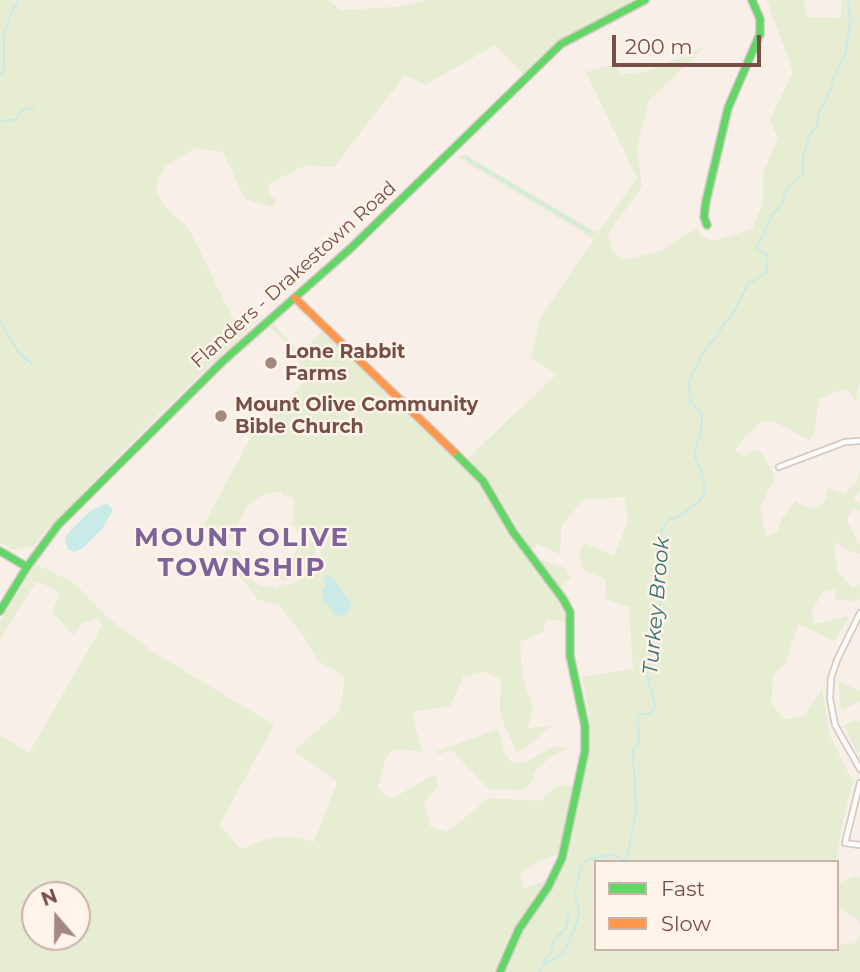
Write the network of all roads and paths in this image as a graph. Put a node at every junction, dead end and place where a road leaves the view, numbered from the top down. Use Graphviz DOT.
graph roads {
  1 [pos="645,0"];
  2 [pos="752,0"];
  3 [pos="707,225"];
  4 [pos="295,298"];
  5 [pos="860,441"];
  6 [pos="779,467"];
  7 [pos="0,551"];
  8 [pos="27,567"];
  9 [pos="0,611"];
  10 [pos="860,613"];
  11 [pos="860,769"];
  12 [pos="860,783"];
  13 [pos="860,845"];
  14 [pos="500,972"];
  1 -- 4 [label="street, Flanders - Drakestown Road"];
  2 -- 3 [label="street"];
  4 -- 8 [label="street, Flanders - Drakestown Road"];
  4 -- 14 [label="street"];
  5 -- 6 [label="street"];
  7 -- 8 [label="street"];
  8 -- 9 [label="street, Flanders - Drakestown Road"];
  10 -- 11 [label="street"];
  12 -- 13 [label="street"];
}
